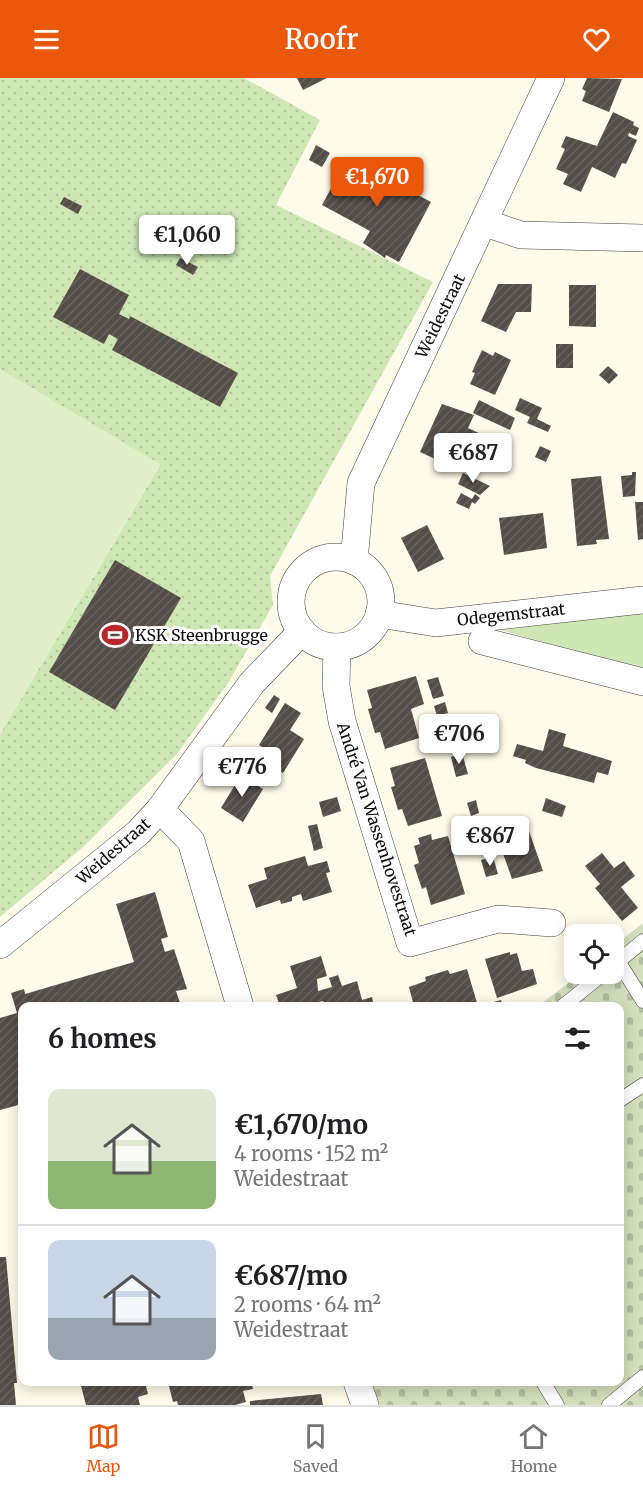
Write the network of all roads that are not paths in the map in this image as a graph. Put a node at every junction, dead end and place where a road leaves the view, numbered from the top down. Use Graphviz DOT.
graph roads {
  1 [pos="551,78"];
  2 [pos="485,223"];
  3 [pos="643,237"];
  4 [pos="354,561"];
  5 [pos="643,600"];
  6 [pos="380,614"];
  7 [pos="302,631"];
  8 [pos="482,641"];
  9 [pos="337,647"];
  10 [pos="643,682"];
  11 [pos="160,809"];
  12 [pos="552,923"];
  13 [pos="643,941"];
  14 [pos="0,945"];
  15 [pos="624,956"];
  16 [pos="624,974"];
  17 [pos="590,984"];
  18 [pos="643,1001"];
  19 [pos="239,1002"];
  20 [pos="567,1002"];
  21 [pos="643,1085"];
  22 [pos="624,1097"];
  23 [pos="643,1377"];
  24 [pos="358,1386"];
  25 [pos="545,1386"];
  26 [pos="365,1405"];
  27 [pos="557,1405"];
  28 [pos="609,1405"];
  1 -- 2 [label="street, Weidestraat"];
  2 -- 3 [label="street"];
  2 -- 4 [label="street, Weidestraat"];
  4 -- 6 [label="street"];
  4 -- 7 [label="street"];
  5 -- 6 [label="street, Odegemstraat"];
  6 -- 9 [label="street"];
  7 -- 9 [label="street"];
  7 -- 11 [label="street, Weidestraat"];
  8 -- 10 [label="street"];
  9 -- 12 [label="street, André Van Wassenhovestraat"];
  11 -- 14 [label="street, Weidestraat"];
  11 -- 19 [label="street"];
  13 -- 15 [label="lane"];
  16 -- 18 [label="lane"];
  17 -- 20 [label="lane"];
  21 -- 22 [label="lane"];
  23 -- 28 [label="lane"];
  24 -- 26 [label="street"];
  25 -- 27 [label="lane"];
}
